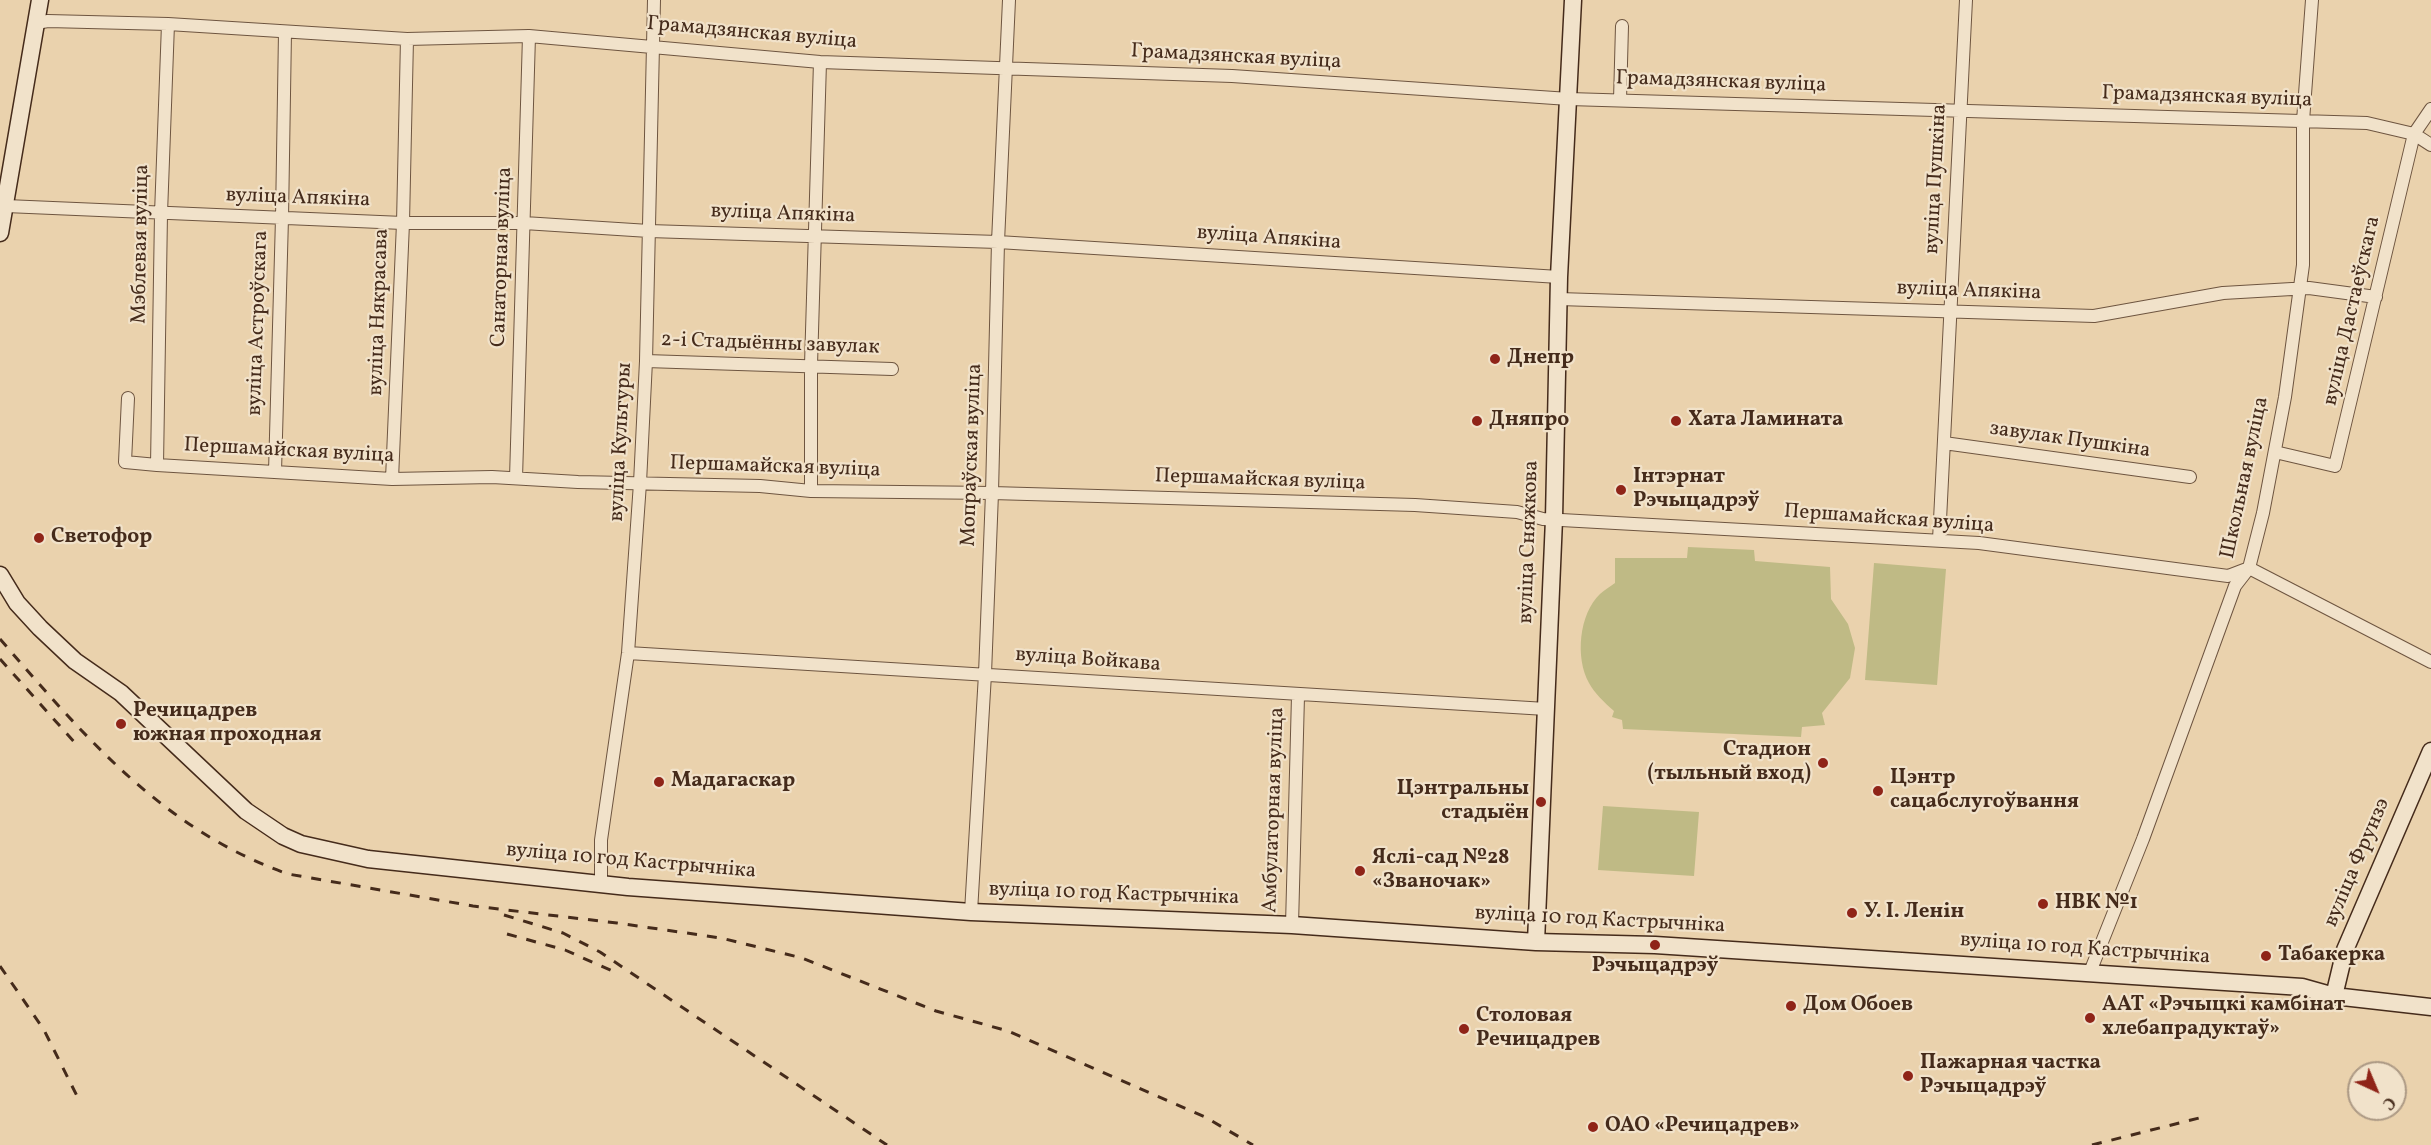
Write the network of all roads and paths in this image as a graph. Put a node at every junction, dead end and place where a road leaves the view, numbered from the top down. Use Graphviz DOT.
graph roads {
  1 [pos="40,0"];
  2 [pos="654,0"];
  3 [pos="1010,0"];
  4 [pos="1574,0"];
  5 [pos="1966,0"];
  6 [pos="2312,0"];
  7 [pos="36,23"];
  8 [pos="168,24"];
  9 [pos="1622,26"];
  10 [pos="285,32"];
  11 [pos="529,36"];
  12 [pos="407,39"];
  13 [pos="654,46"];
  14 [pos="820,62"];
  15 [pos="1006,68"];
  16 [pos="1569,99"];
  17 [pos="1620,100"];
  18 [pos="1960,109"];
  19 [pos="2431,109"];
  20 [pos="2303,121"];
  21 [pos="2414,134"];
  22 [pos="2431,145"];
  23 [pos="6,206"];
  24 [pos="161,214"];
  25 [pos="282,218"];
  26 [pos="403,223"];
  27 [pos="524,223"];
  28 [pos="650,231"];
  29 [pos="0,233"];
  30 [pos="816,235"];
  31 [pos="998,242"];
  32 [pos="1559,277"];
  33 [pos="2300,289"];
  34 [pos="2376,297"];
  35 [pos="1559,299"];
  36 [pos="1950,311"];
  37 [pos="646,361"];
  38 [pos="811,365"];
  39 [pos="892,369"];
  40 [pos="128,398"];
  41 [pos="1944,443"];
  42 [pos="2275,452"];
  43 [pos="158,465"];
  44 [pos="274,471"];
  45 [pos="2190,477"];
  46 [pos="392,478"];
  47 [pos="516,478"];
  48 [pos="640,483"];
  49 [pos="811,491"];
  50 [pos="992,493"];
  51 [pos="1554,519"];
  52 [pos="1939,540"];
  53 [pos="2249,568"];
  54 [pos="0,575"];
  55 [pos="628,653"];
  56 [pos="2431,662"];
  57 [pos="985,674"];
  58 [pos="1298,696"];
  59 [pos="1546,709"];
  60 [pos="2431,751"];
  61 [pos="601,885"];
  62 [pos="970,912"];
  63 [pos="1292,925"];
  64 [pos="1536,942"];
  65 [pos="2090,972"];
  66 [pos="2334,996"];
  67 [pos="2431,1007"];
  1 -- 7 [label="street"];
  2 -- 13 [label="street, вуліца Культуры"];
  3 -- 15 [label="street, Мопраўская вуліца"];
  4 -- 16 [label="street, вуліца Сняжкова"];
  5 -- 18 [label="street, вуліца Пушкіна"];
  6 -- 20 [label="street, Школьная вуліца"];
  7 -- 8 [label="street, Грамадзянская вуліца"];
  7 -- 23 [label="street"];
  8 -- 10 [label="street, Грамадзянская вуліца"];
  8 -- 24 [label="street, Мэблевая вуліца"];
  9 -- 17 [label="street"];
  10 -- 12 [label="street, Грамадзянская вуліца"];
  10 -- 25 [label="street, вуліца Астроўскага"];
  11 -- 12 [label="street, Грамадзянская вуліца"];
  11 -- 13 [label="street, Грамадзянская вуліца"];
  11 -- 27 [label="street, Санаторная вуліца"];
  12 -- 26 [label="street, вуліца Някрасава"];
  13 -- 14 [label="street, Грамадзянская вуліца"];
  13 -- 28 [label="street, вуліца Культуры"];
  14 -- 15 [label="street, Грамадзянская вуліца"];
  14 -- 30 [label="street"];
  15 -- 16 [label="street, Грамадзянская вуліца"];
  15 -- 31 [label="street, Мопраўская вуліца"];
  16 -- 17 [label="street, Грамадзянская вуліца"];
  16 -- 32 [label="street, вуліца Сняжкова"];
  17 -- 18 [label="street, Грамадзянская вуліца"];
  18 -- 20 [label="street, Грамадзянская вуліца"];
  18 -- 36 [label="street, вуліца Пушкіна"];
  19 -- 21 [label="street, вуліца Дастаеўскага"];
  20 -- 21 [label="street, Грамадзянская вуліца"];
  20 -- 33 [label="street, Школьная вуліца"];
  21 -- 22 [label="street, Грамадзянская вуліца"];
  21 -- 34 [label="street, вуліца Дастаеўскага"];
  23 -- 24 [label="street, вуліца Апякіна"];
  23 -- 29 [label="street"];
  24 -- 25 [label="street, вуліца Апякіна"];
  24 -- 43 [label="street, Мэблевая вуліца"];
  25 -- 26 [label="street, вуліца Апякіна"];
  25 -- 44 [label="street, вуліца Астроўскага"];
  26 -- 27 [label="street, вуліца Апякіна"];
  26 -- 46 [label="street, вуліца Някрасава"];
  27 -- 28 [label="street, вуліца Апякіна"];
  27 -- 47 [label="street, Санаторная вуліца"];
  28 -- 30 [label="street, вуліца Апякіна"];
  28 -- 37 [label="street, вуліца Культуры"];
  30 -- 31 [label="street, вуліца Апякіна"];
  30 -- 38 [label="street"];
  31 -- 32 [label="street, вуліца Апякіна"];
  31 -- 50 [label="street, Мопраўская вуліца"];
  32 -- 35 [label="street, вуліца Сняжкова"];
  33 -- 34 [label="street, вуліца Апякіна"];
  33 -- 36 [label="street, вуліца Апякіна"];
  33 -- 42 [label="street, Школьная вуліца"];
  34 -- 42 [label="street, вуліца Дастаеўскага"];
  35 -- 36 [label="street, вуліца Апякіна"];
  35 -- 51 [label="street, вуліца Сняжкова"];
  36 -- 41 [label="street, вуліца Пушкіна"];
  37 -- 38 [label="street, 2-і Стадыённы завулак"];
  37 -- 48 [label="street, вуліца Культуры"];
  38 -- 39 [label="street, 2-і Стадыённы завулак"];
  38 -- 49 [label="street"];
  40 -- 43 [label="street, Першамайская вуліца"];
  41 -- 45 [label="street, завулак Пушкіна"];
  41 -- 52 [label="street, вуліца Пушкіна"];
  42 -- 53 [label="street, Школьная вуліца"];
  43 -- 44 [label="street, Першамайская вуліца"];
  44 -- 46 [label="street, Першамайская вуліца"];
  46 -- 47 [label="street, Першамайская вуліца"];
  47 -- 48 [label="street, Першамайская вуліца"];
  48 -- 49 [label="street, Першамайская вуліца"];
  48 -- 55 [label="street, вуліца Культуры"];
  49 -- 50 [label="street, Першамайская вуліца"];
  50 -- 51 [label="street, Першамайская вуліца"];
  50 -- 57 [label="street, Мопраўская вуліца"];
  51 -- 52 [label="street, Першамайская вуліца"];
  51 -- 59 [label="street, вуліца Сняжкова"];
  52 -- 53 [label="street, Першамайская вуліца"];
  53 -- 56 [label="street"];
  53 -- 65 [label="street, Школьная вуліца"];
  54 -- 61 [label="street, вуліца 10 год Кастрычніка"];
  55 -- 57 [label="street, вуліца Войкава"];
  55 -- 61 [label="street, вуліца Культуры"];
  57 -- 58 [label="street, вуліца Войкава"];
  57 -- 62 [label="street, Мопраўская вуліца"];
  58 -- 59 [label="street, вуліца Войкава"];
  58 -- 63 [label="street, Амбулаторная вуліца"];
  59 -- 64 [label="street, вуліца Сняжкова"];
  60 -- 66 [label="street, вуліца Фрунзэ"];
  61 -- 62 [label="street, вуліца 10 год Кастрычніка"];
  62 -- 63 [label="street, вуліца 10 год Кастрычніка"];
  63 -- 64 [label="street, вуліца 10 год Кастрычніка"];
  64 -- 65 [label="street, вуліца 10 год Кастрычніка"];
  65 -- 66 [label="street, вуліца 10 год Кастрычніка"];
  66 -- 67 [label="street, вуліца 10 год Кастрычніка"];
}
